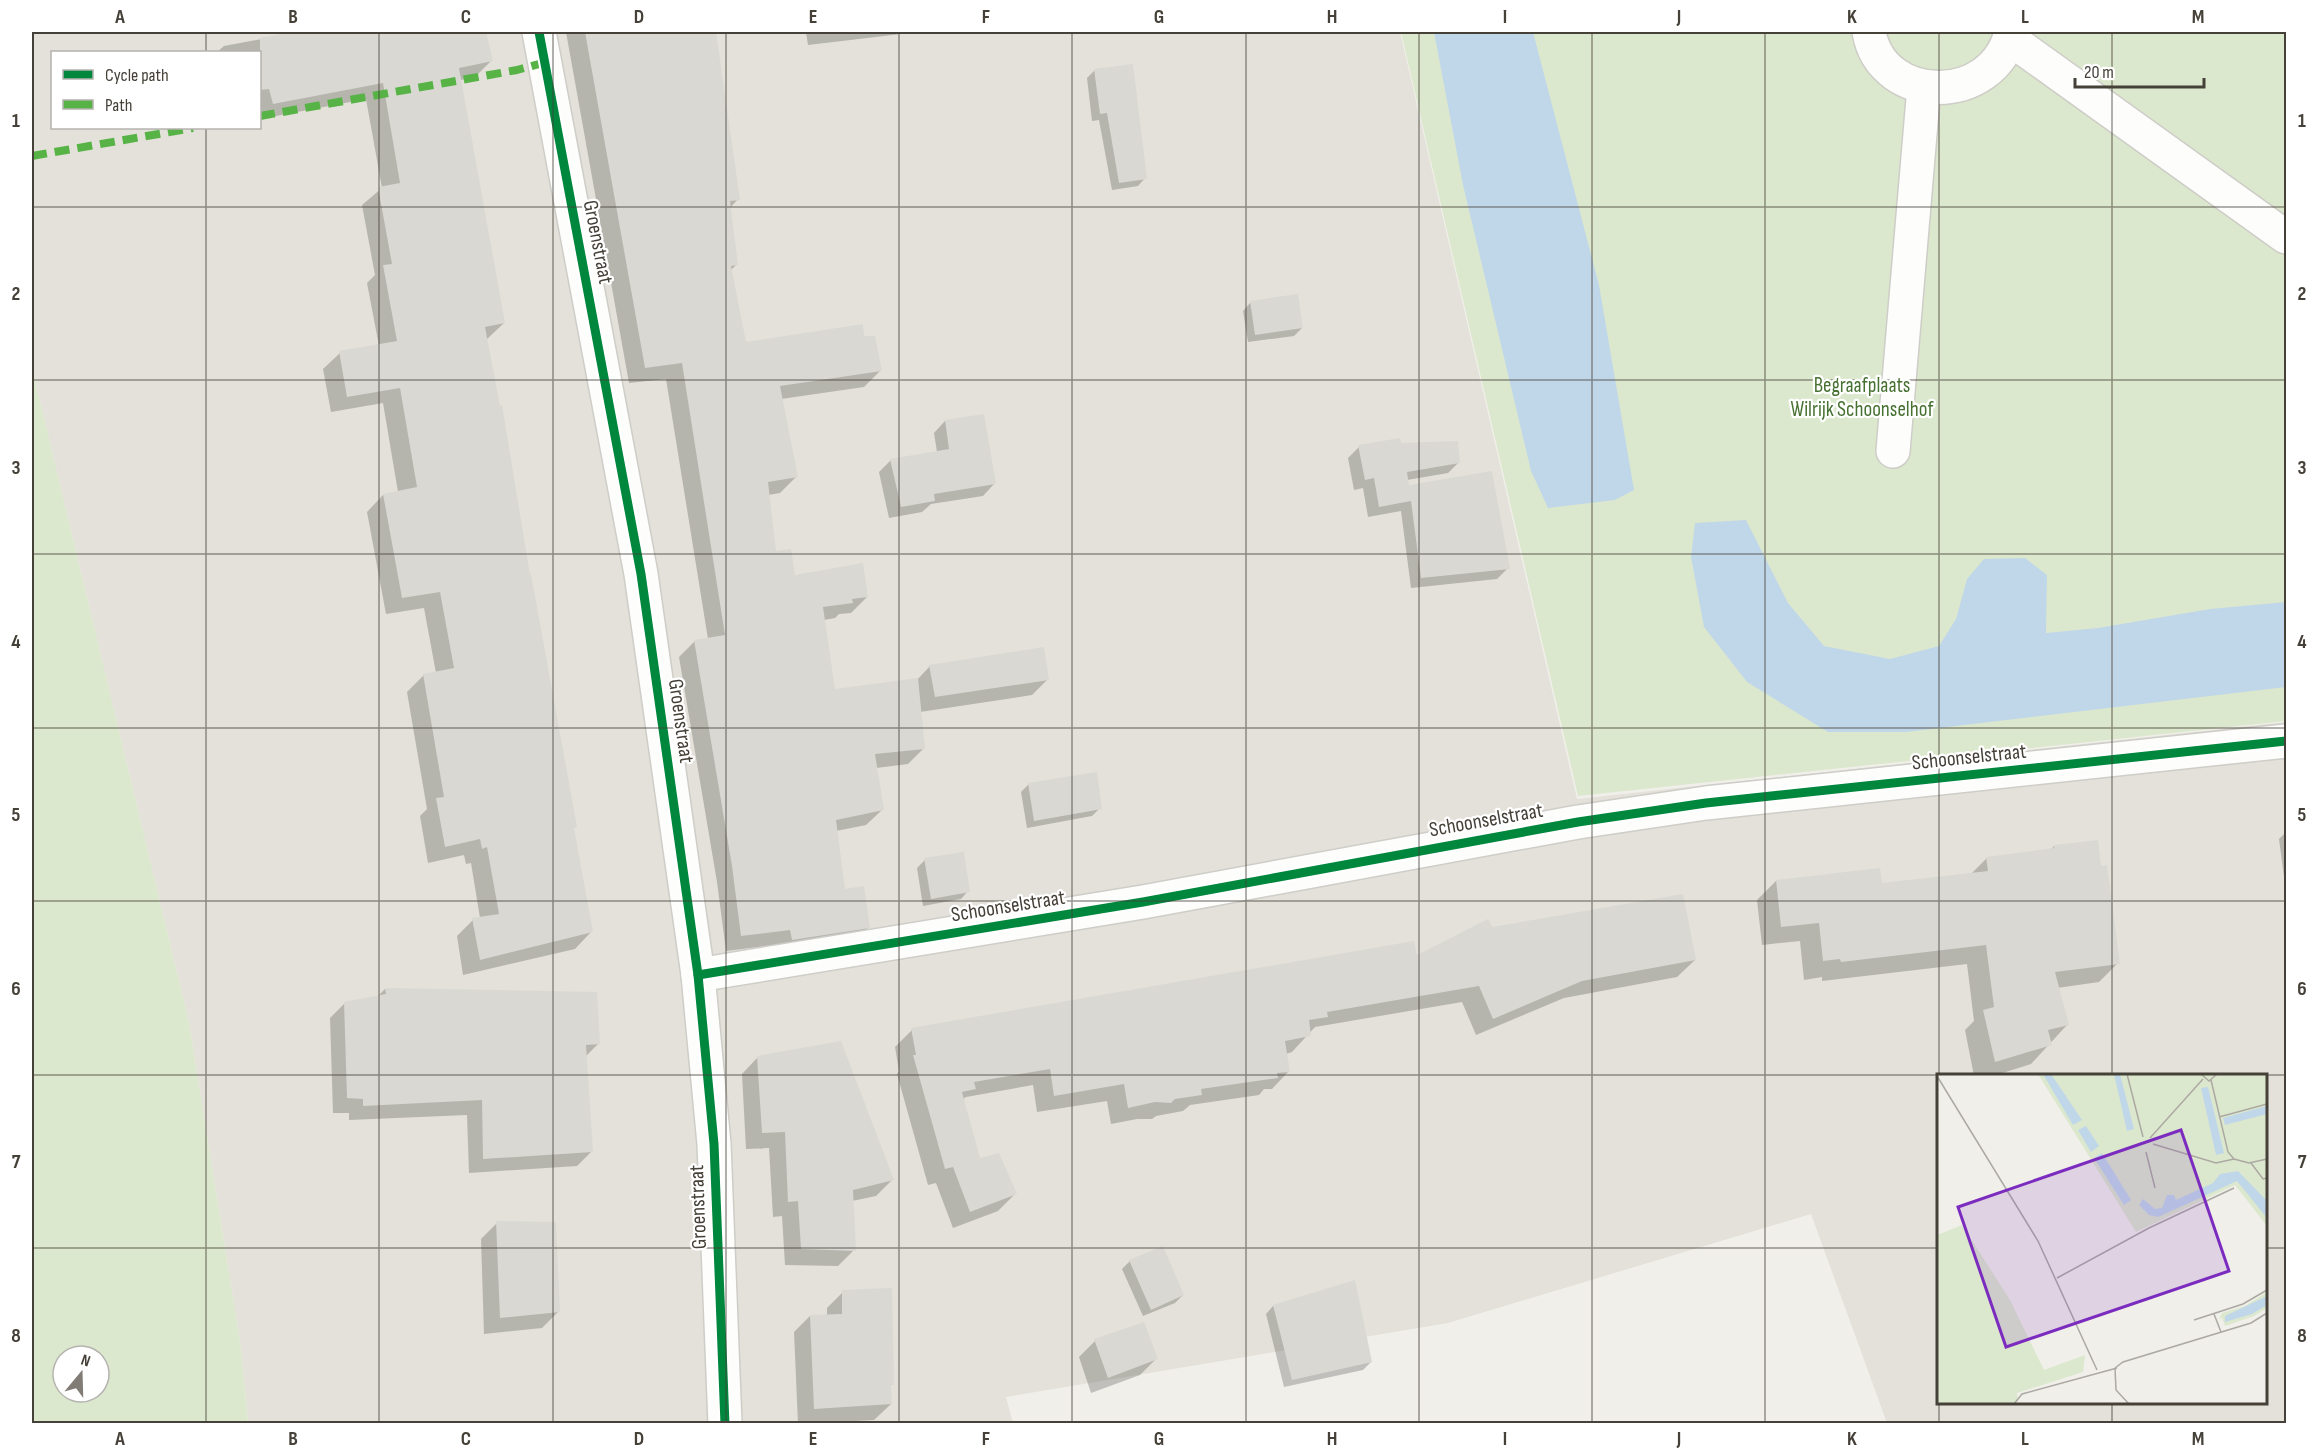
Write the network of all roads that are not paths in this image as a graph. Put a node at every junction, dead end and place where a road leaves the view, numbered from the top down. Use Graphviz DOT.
graph roads {
  1 [pos="539,32"];
  2 [pos="1869,32"];
  3 [pos="2010,35"];
  4 [pos="1924,87"];
  5 [pos="2286,237"];
  6 [pos="1893,451"];
  7 [pos="2286,741"];
  8 [pos="698,975"];
  9 [pos="725,1424"];
  1 -- 8 [label="street, Groenstraat"];
  2 -- 4 [label="street"];
  3 -- 4 [label="street"];
  3 -- 5 [label="street"];
  4 -- 6 [label="street"];
  7 -- 8 [label="street, Schoonselstraat"];
  8 -- 9 [label="street, Groenstraat"];
}
